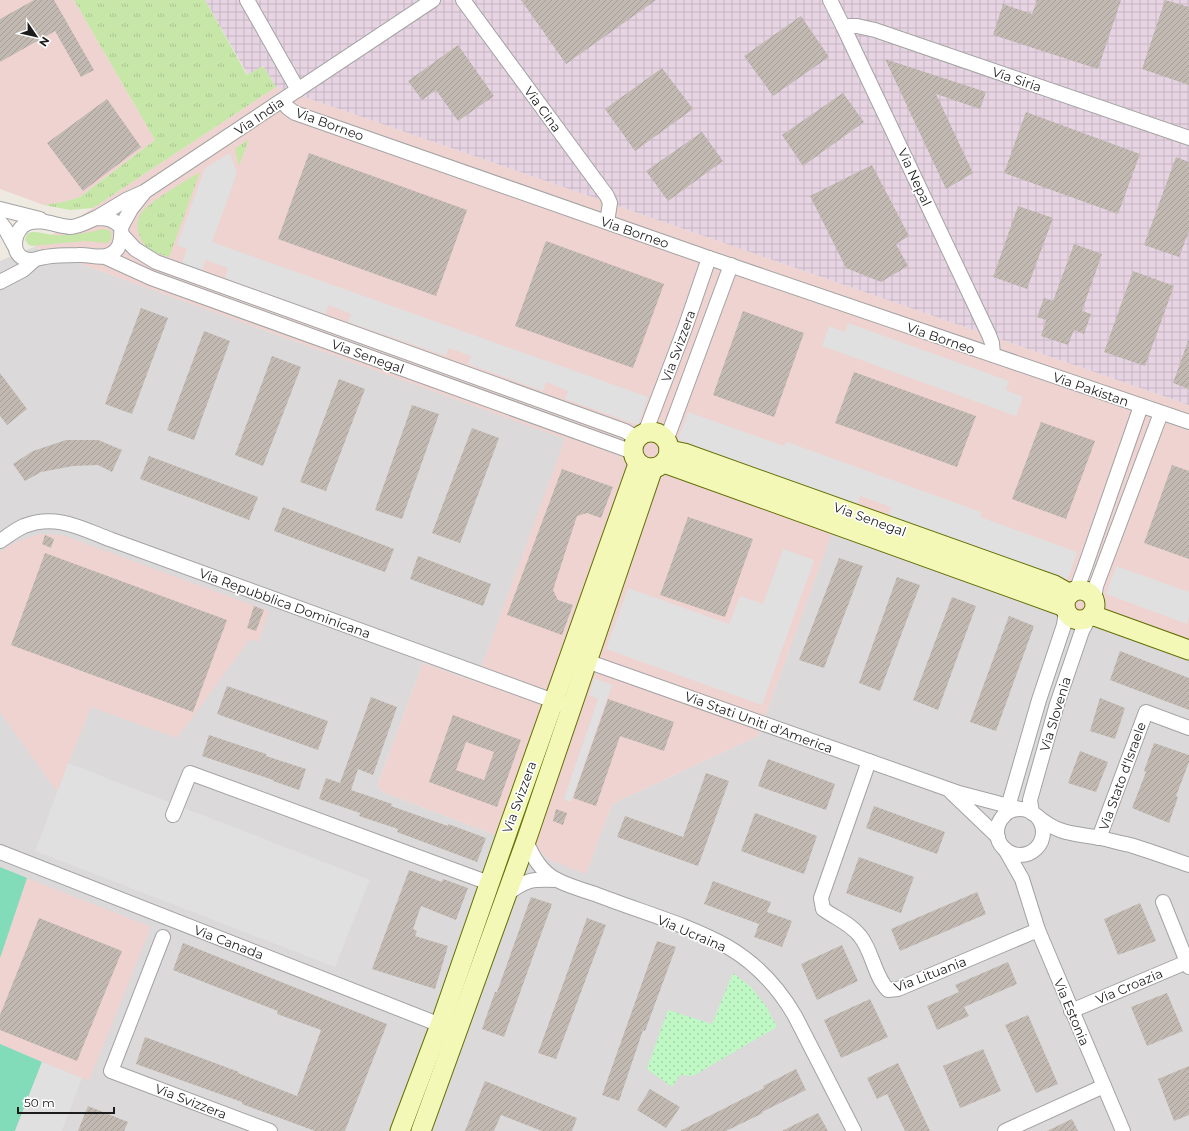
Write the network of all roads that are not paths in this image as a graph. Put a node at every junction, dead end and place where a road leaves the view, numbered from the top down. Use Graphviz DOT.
graph roads {
  1 [pos="247,0"];
  2 [pos="433,0"];
  3 [pos="463,0"];
  4 [pos="830,0"];
  5 [pos="844,26"];
  6 [pos="298,90"];
  7 [pos="282,101"];
  8 [pos="1189,138"];
  9 [pos="144,192"];
  10 [pos="0,209"];
  11 [pos="96,218"];
  12 [pos="0,222"];
  13 [pos="48,222"];
  14 [pos="607,222"];
  15 [pos="122,231"];
  16 [pos="15,248"];
  17 [pos="105,257"];
  18 [pos="709,258"];
  19 [pos="33,261"];
  20 [pos="731,265"];
  21 [pos="0,281"];
  22 [pos="993,356"];
  23 [pos="1141,406"];
  24 [pos="1161,413"];
  25 [pos="1189,422"];
  26 [pos="651,451"];
  27 [pos="0,541"];
  28 [pos="1069,601"];
  29 [pos="1092,609"];
  30 [pos="1189,636"];
  31 [pos="1189,650"];
  32 [pos="578,658"];
  33 [pos="562,704"];
  34 [pos="1189,728"];
  35 [pos="869,761"];
  36 [pos="948,789"];
  37 [pos="1016,809"];
  38 [pos="173,815"];
  39 [pos="1073,835"];
  40 [pos="1099,838"];
  41 [pos="526,841"];
  42 [pos="1001,843"];
  43 [pos="1035,848"];
  44 [pos="0,852"];
  45 [pos="1189,865"];
  46 [pos="557,880"];
  47 [pos="489,883"];
  48 [pos="1025,891"];
  49 [pos="507,894"];
  50 [pos="1163,902"];
  51 [pos="1038,930"];
  52 [pos="162,937"];
  53 [pos="1188,964"];
  54 [pos="1071,1011"];
  55 [pos="440,1025"];
  56 [pos="458,1031"];
  57 [pos="1104,1086"];
  58 [pos="270,1131"];
  59 [pos="400,1131"];
  60 [pos="421,1131"];
  61 [pos="854,1131"];
  62 [pos="1005,1131"];
  63 [pos="1124,1131"];
  1 -- 6 [label="street"];
  2 -- 6 [label="street, Via India"];
  3 -- 14 [label="street, Via Cina"];
  4 -- 5 [label="street, Via Nepal"];
  5 -- 8 [label="street, Via Siria"];
  5 -- 22 [label="street, Via Nepal"];
  6 -- 7 [label="street, Via India"];
  7 -- 9 [label="street, Via India"];
  7 -- 14 [label="street, Via Borneo"];
  9 -- 11 [label="street, Via India"];
  9 -- 15 [label="street, Via India"];
  10 -- 13 [label="street"];
  11 -- 13 [label="street, Via India"];
  11 -- 15 [label="street, Via Senegal"];
  12 -- 16 [label="street"];
  13 -- 16 [label="street"];
  14 -- 18 [label="street, Via Borneo"];
  15 -- 17 [label="street, Via India"];
  15 -- 26 [label="street, Via Senegal"];
  16 -- 19 [label="street"];
  16 -- 21 [label="street"];
  17 -- 19 [label="street, Via Senegal"];
  17 -- 26 [label="street, Via Senegal"];
  18 -- 20 [label="street, Via Borneo"];
  18 -- 26 [label="street, Via Svizzera"];
  19 -- 21 [label="street"];
  20 -- 22 [label="street, Via Borneo"];
  20 -- 26 [label="street, Via Svizzera"];
  22 -- 23 [label="street, Via Pakistan"];
  23 -- 24 [label="street, Via Pakistan"];
  23 -- 28 [label="street, Via Slovenia"];
  24 -- 25 [label="street, Via Pakistan"];
  24 -- 29 [label="street, Via Slovenia"];
  26 -- 28 [label="main road, Via Senegal"];
  26 -- 32 [label="main road, Via Svizzera"];
  27 -- 33 [label="street, Via Repubblica Dominicana"];
  28 -- 29 [label="main road"];
  28 -- 29 [label="main road"];
  28 -- 37 [label="street, Via Slovenia"];
  29 -- 30 [label="main road"];
  29 -- 31 [label="main road"];
  29 -- 37 [label="street, Via Slovenia"];
  32 -- 33 [label="main road, Via Svizzera"];
  32 -- 35 [label="street, Via Stati Uniti d'America"];
  33 -- 41 [label="main road, Via Svizzera"];
  33 -- 47 [label="main road, Via Svizzera"];
  34 -- 40 [label="street, Via Stato d'Israele"];
  35 -- 36 [label="street, Via Stati Uniti d'America"];
  35 -- 51 [label="street, Via Lituania"];
  36 -- 37 [label="street, Via Stati Uniti d'America"];
  36 -- 42 [label="street, Via Stati Uniti d'America"];
  37 -- 39 [label="street, Via Stati Uniti d'America"];
  37 -- 42 [label="street"];
  37 -- 43 [label="street"];
  38 -- 47 [label="street"];
  39 -- 40 [label="street, Via Stati Uniti d'America"];
  39 -- 43 [label="street, Via Stati Uniti d'America"];
  40 -- 45 [label="street, Via Stati Uniti d'America"];
  41 -- 46 [label="street, Via Ucraina"];
  41 -- 49 [label="main road, Via Svizzera"];
  42 -- 43 [label="street"];
  42 -- 48 [label="street, Via Estonia"];
  43 -- 48 [label="street, Via Estonia"];
  44 -- 55 [label="street, Via Canada"];
  46 -- 49 [label="street, Via Ucraina"];
  46 -- 61 [label="street, Via Ucraina"];
  47 -- 55 [label="main road, Via Svizzera"];
  48 -- 51 [label="street, Via Estonia"];
  49 -- 56 [label="main road, Via Svizzera"];
  50 -- 53 [label="street, Via Croazia"];
  51 -- 54 [label="street, Via Estonia"];
  52 -- 58 [label="street, Via Svizzera"];
  53 -- 54 [label="street, Via Croazia"];
  54 -- 57 [label="street, Via Estonia"];
  55 -- 56 [label="street, Via Canada"];
  55 -- 59 [label="main road, Via Svizzera"];
  56 -- 60 [label="main road, Via Svizzera"];
  57 -- 62 [label="street"];
  57 -- 63 [label="street, Via Estonia"];
}
